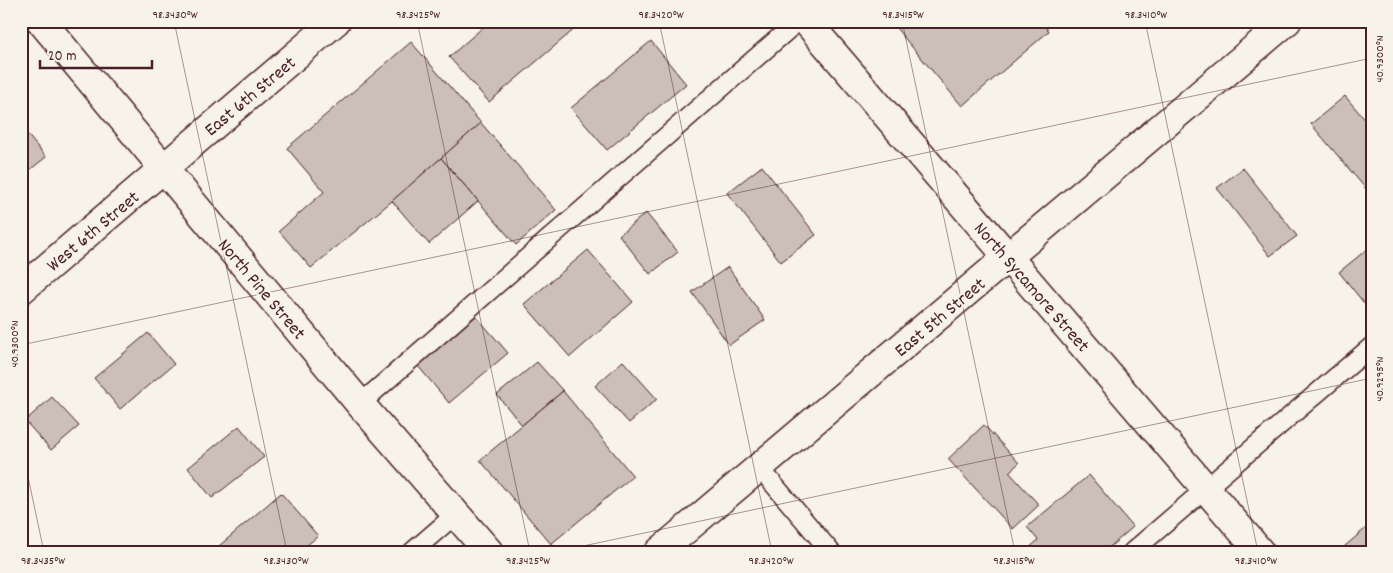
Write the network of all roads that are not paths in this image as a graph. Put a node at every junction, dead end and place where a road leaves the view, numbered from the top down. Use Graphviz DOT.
graph roads {
  1 [pos="41,21"];
  2 [pos="336,21"];
  3 [pos="798,21"];
  4 [pos="806,21"];
  5 [pos="1287,21"];
  6 [pos="163,169"];
  7 [pos="1008,257"];
  8 [pos="21,290"];
  9 [pos="1372,346"];
  10 [pos="360,404"];
  11 [pos="759,468"];
  12 [pos="1205,488"];
  13 [pos="456,514"];
  14 [pos="412,552"];
  15 [pos="489,552"];
  16 [pos="659,552"];
  17 [pos="831,552"];
  18 [pos="1132,552"];
  19 [pos="1260,552"];
  1 -- 6 [label="street, North Pine Street"];
  2 -- 6 [label="street, East 6th Street"];
  3 -- 10 [label="lane"];
  4 -- 7 [label="street, North Sycamore Street"];
  5 -- 7 [label="street, East 5th Street"];
  6 -- 8 [label="street, West 6th Street"];
  6 -- 10 [label="street, North Pine Street"];
  7 -- 11 [label="street, East 5th Street"];
  7 -- 12 [label="street, North Sycamore Street"];
  9 -- 12 [label="lane"];
  10 -- 13 [label="street, North Pine Street"];
  11 -- 16 [label="street, East 5th Street"];
  11 -- 17 [label="lane"];
  12 -- 18 [label="lane"];
  12 -- 19 [label="street, North Sycamore Street"];
  13 -- 14 [label="lane"];
  13 -- 15 [label="street, North Pine Street"];
}
